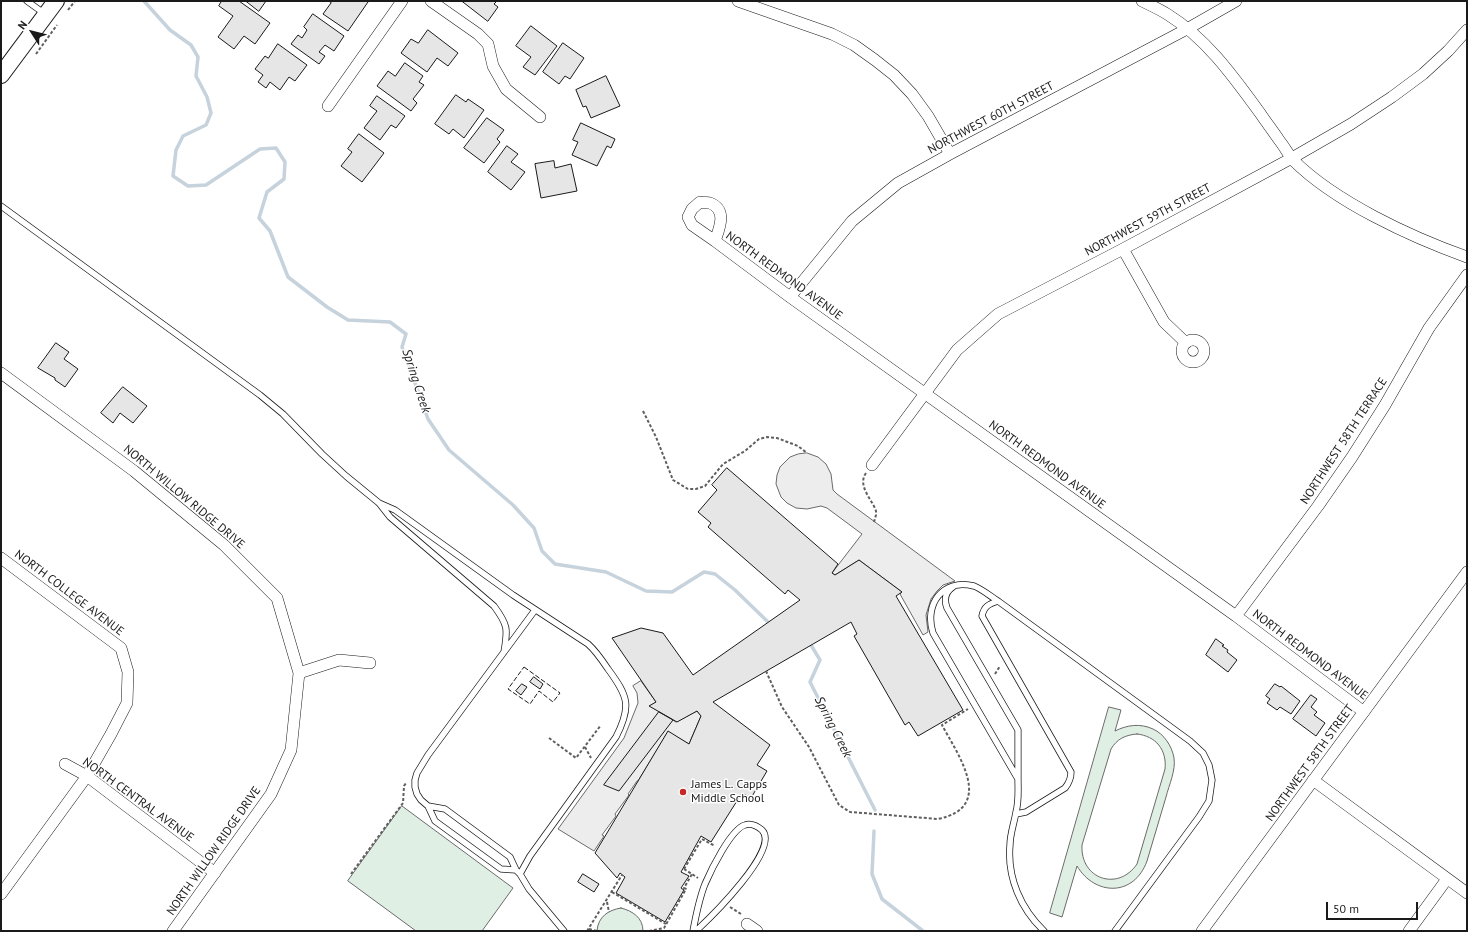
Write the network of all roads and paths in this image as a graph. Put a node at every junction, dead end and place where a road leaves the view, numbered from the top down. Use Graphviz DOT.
graph roads {
  1 [pos="27,1"];
  2 [pos="75,1"];
  3 [pos="402,1"];
  4 [pos="431,1"];
  5 [pos="738,1"];
  6 [pos="1142,1"];
  7 [pos="1236,1"];
  8 [pos="61,7"];
  9 [pos="52,20"];
  10 [pos="1187,29"];
  11 [pos="1467,30"];
  12 [pos="36,54"];
  13 [pos="1,75"];
  14 [pos="328,106"];
  15 [pos="540,117"];
  16 [pos="950,154"];
  17 [pos="1292,158"];
  18 [pos="1,206"];
  19 [pos="715,241"];
  20 [pos="1123,249"];
  21 [pos="1467,257"];
  22 [pos="1467,275"];
  23 [pos="790,298"];
  24 [pos="1186,343"];
  25 [pos="1,373"];
  26 [pos="924,393"];
  27 [pos="643,411"];
  28 [pos="807,453"];
  29 [pos="872,464"];
  30 [pos="379,503"];
  31 [pos="874,522"];
  32 [pos="1,558"];
  33 [pos="1467,572"];
  34 [pos="955,585"];
  35 [pos="998,601"];
  36 [pos="535,610"];
  37 [pos="1236,616"];
  38 [pos="504,652"];
  39 [pos="370,663"];
  40 [pos="766,671"];
  41 [pos="299,673"];
  42 [pos="969,708"];
  43 [pos="1364,712"];
  44 [pos="601,725"];
  45 [pos="549,738"];
  46 [pos="585,747"];
  47 [pos="591,759"];
  48 [pos="65,764"];
  49 [pos="87,776"];
  50 [pos="1018,779"];
  51 [pos="415,780"];
  52 [pos="1313,780"];
  53 [pos="428,806"];
  54 [pos="1016,814"];
  55 [pos="723,851"];
  56 [pos="518,872"];
  57 [pos="215,873"];
  58 [pos="351,874"];
  59 [pos="692,874"];
  60 [pos="622,875"];
  61 [pos="698,878"];
  62 [pos="1447,879"];
  63 [pos="1465,888"];
  64 [pos="612,892"];
  65 [pos="1,894"];
  66 [pos="606,901"];
  67 [pos="609,912"];
  68 [pos="666,924"];
  69 [pos="747,924"];
  70 [pos="588,930"];
  71 [pos="173,931"];
  72 [pos="564,931"];
  73 [pos="597,931"];
  74 [pos="649,931"];
  75 [pos="694,931"];
  76 [pos="757,931"];
  77 [pos="1044,931"];
  78 [pos="1115,931"];
  79 [pos="1202,931"];
  80 [pos="1409,931"];
  1 -- 9 [label="lane"];
  2 -- 8 [label="path"];
  3 -- 14 [label="street"];
  4 -- 15 [label="street"];
  5 -- 16 [label="street"];
  6 -- 10 [label="street"];
  7 -- 10 [label="street, NORTHWEST 60TH STREET"];
  8 -- 9 [label="main road"];
  9 -- 12 [label="path"];
  9 -- 13 [label="main road"];
  10 -- 16 [label="street, NORTHWEST 60TH STREET"];
  10 -- 17 [label="street"];
  11 -- 17 [label="street, NORTHWEST 59TH STREET"];
  16 -- 23 [label="street, NORTHWEST 60TH STREET"];
  17 -- 20 [label="street, NORTHWEST 59TH STREET"];
  17 -- 21 [label="street"];
  18 -- 30 [label="lane"];
  19 -- 23 [label="street, NORTH REDMOND AVENUE"];
  20 -- 24 [label="street"];
  20 -- 26 [label="street, NORTHWEST 59TH STREET"];
  22 -- 37 [label="street, NORTHWEST 58TH TERRACE"];
  23 -- 26 [label="street, NORTH REDMOND AVENUE"];
  25 -- 41 [label="street, NORTH WILLOW RIDGE DRIVE"];
  26 -- 29 [label="street, NORTHWEST 59TH STREET"];
  26 -- 37 [label="street, NORTH REDMOND AVENUE"];
  27 -- 28 [label="path"];
  29 -- 31 [label="path"];
  30 -- 36 [label="lane"];
  30 -- 38 [label="lane"];
  32 -- 49 [label="street, NORTH COLLEGE AVENUE"];
  33 -- 43 [label="street, NORTHWEST 58TH STREET"];
  34 -- 35 [label="lane"];
  34 -- 50 [label="lane"];
  34 -- 50 [label="lane"];
  35 -- 54 [label="lane"];
  35 -- 78 [label="lane"];
  36 -- 38 [label="lane"];
  36 -- 56 [label="lane"];
  37 -- 43 [label="street, NORTH REDMOND AVENUE"];
  38 -- 51 [label="lane"];
  39 -- 41 [label="street"];
  40 -- 42 [label="path"];
  41 -- 57 [label="street, NORTH WILLOW RIDGE DRIVE"];
  43 -- 52 [label="street, NORTHWEST 58TH STREET"];
  44 -- 46 [label="path"];
  45 -- 46 [label="path"];
  46 -- 47 [label="path"];
  48 -- 49 [label="street, NORTH CENTRAL AVENUE"];
  49 -- 57 [label="street, NORTH CENTRAL AVENUE"];
  49 -- 65 [label="street"];
  50 -- 54 [label="lane"];
  51 -- 53 [label="lane"];
  51 -- 58 [label="path"];
  52 -- 62 [label="street"];
  52 -- 79 [label="street, NORTHWEST 58TH STREET"];
  53 -- 56 [label="lane"];
  53 -- 56 [label="lane"];
  54 -- 77 [label="lane"];
  55 -- 59 [label="path"];
  55 -- 75 [label="lane"];
  55 -- 75 [label="lane"];
  56 -- 72 [label="lane"];
  57 -- 71 [label="street, NORTH WILLOW RIDGE DRIVE"];
  59 -- 61 [label="path"];
  59 -- 68 [label="path"];
  60 -- 64 [label="path"];
  62 -- 63 [label="street"];
  62 -- 80 [label="street"];
  64 -- 66 [label="path"];
  64 -- 68 [label="path"];
  66 -- 67 [label="path"];
  66 -- 70 [label="path"];
  68 -- 74 [label="path"];
  69 -- 76 [label="street"];
  70 -- 73 [label="path"];
}
